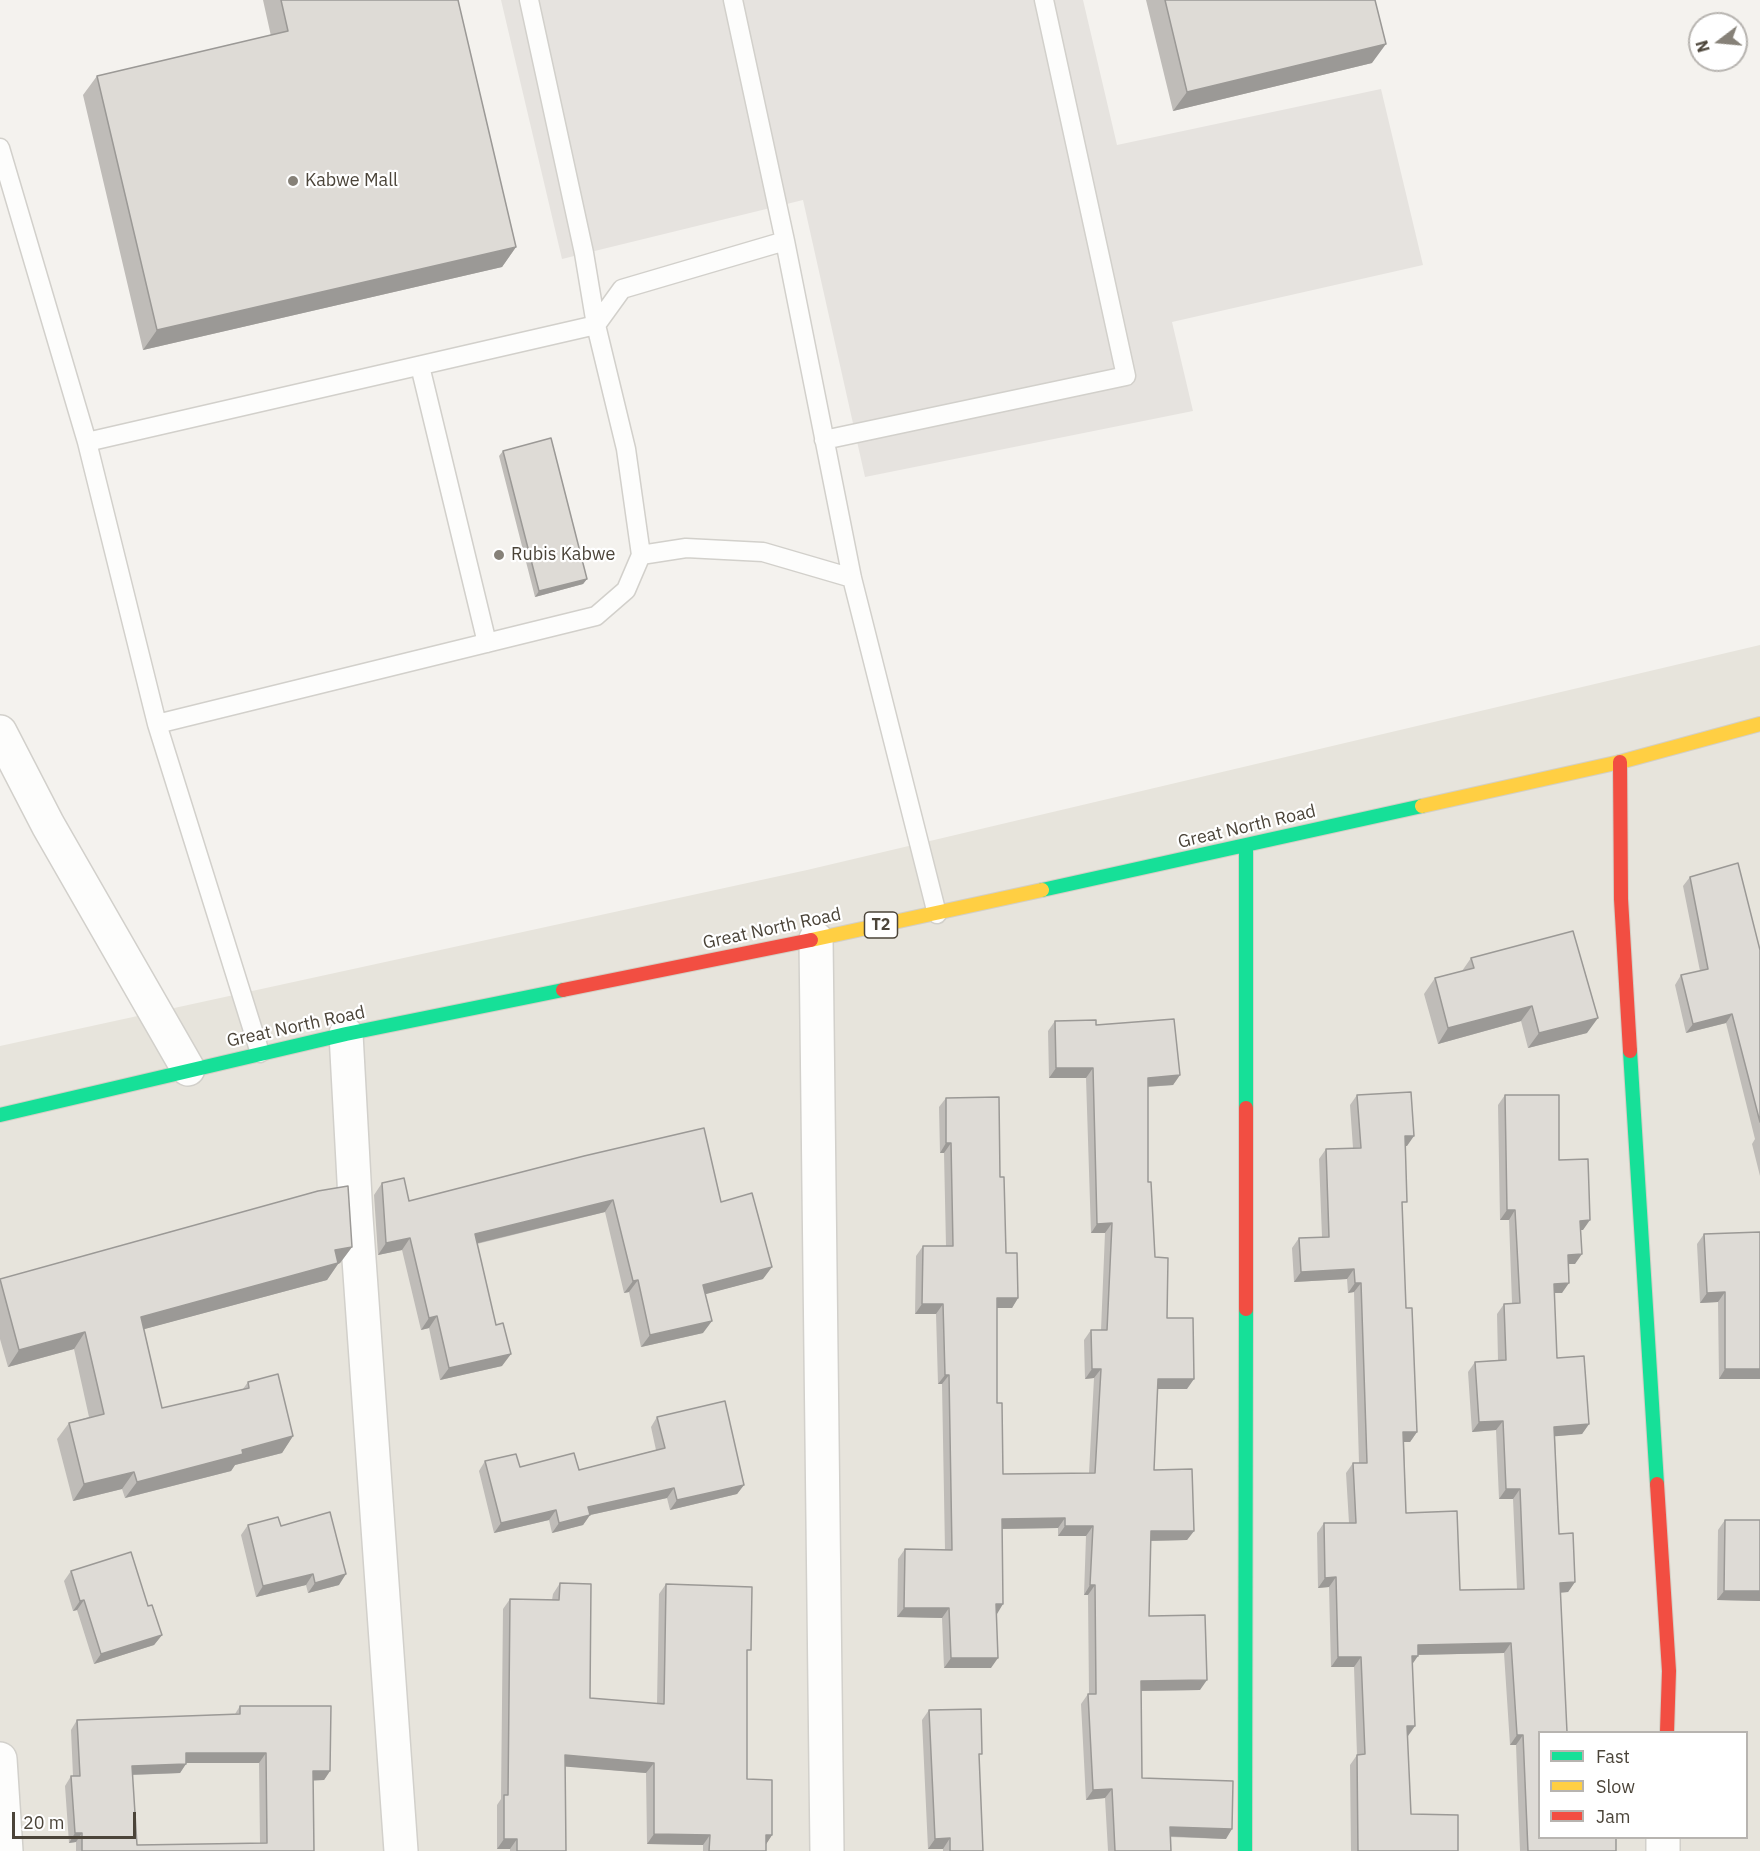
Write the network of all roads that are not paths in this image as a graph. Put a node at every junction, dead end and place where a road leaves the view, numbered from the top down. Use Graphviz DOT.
graph roads {
  1 [pos="529,0"];
  2 [pos="733,0"];
  3 [pos="1044,0"];
  4 [pos="0,148"];
  5 [pos="785,241"];
  6 [pos="596,325"];
  7 [pos="420,366"];
  8 [pos="825,440"];
  9 [pos="87,442"];
  10 [pos="640,555"];
  11 [pos="852,578"];
  12 [pos="487,643"];
  13 [pos="157,724"];
  14 [pos="1760,724"];
  15 [pos="0,732"];
  16 [pos="1620,762"];
  17 [pos="1246,846"];
  18 [pos="936,914"];
  19 [pos="816,939"];
  20 [pos="346,1034"];
  21 [pos="260,1053"];
  22 [pos="188,1069"];
  23 [pos="0,1115"];
  24 [pos="1667,1731"];
  25 [pos="0,1759"];
  26 [pos="6,1851"];
  27 [pos="401,1851"];
  28 [pos="827,1851"];
  29 [pos="1245,1851"];
  1 -- 6 [label="lane"];
  2 -- 5 [label="lane"];
  3 -- 8 [label="lane"];
  4 -- 9 [label="lane"];
  5 -- 6 [label="lane"];
  5 -- 8 [label="lane"];
  6 -- 7 [label="lane"];
  6 -- 10 [label="lane"];
  7 -- 9 [label="lane"];
  7 -- 12 [label="lane"];
  8 -- 11 [label="lane"];
  9 -- 13 [label="lane"];
  10 -- 11 [label="lane"];
  10 -- 12 [label="lane"];
  11 -- 18 [label="lane"];
  12 -- 13 [label="lane"];
  13 -- 21 [label="lane"];
  14 -- 16 [label="main road, Great North Road / T2"];
  15 -- 22 [label="street"];
  16 -- 17 [label="main road, Great North Road / T2"];
  16 -- 24 [label="main road"];
  17 -- 18 [label="main road, Great North Road / T2"];
  17 -- 29 [label="main road"];
  18 -- 19 [label="main road, Great North Road / T2"];
  19 -- 20 [label="main road, Great North Road / T2"];
  19 -- 28 [label="street"];
  20 -- 21 [label="main road, Great North Road / T2"];
  20 -- 27 [label="street"];
  21 -- 22 [label="main road, Great North Road / T2"];
  22 -- 23 [label="main road, Great North Road / T2"];
  25 -- 26 [label="street"];
}
